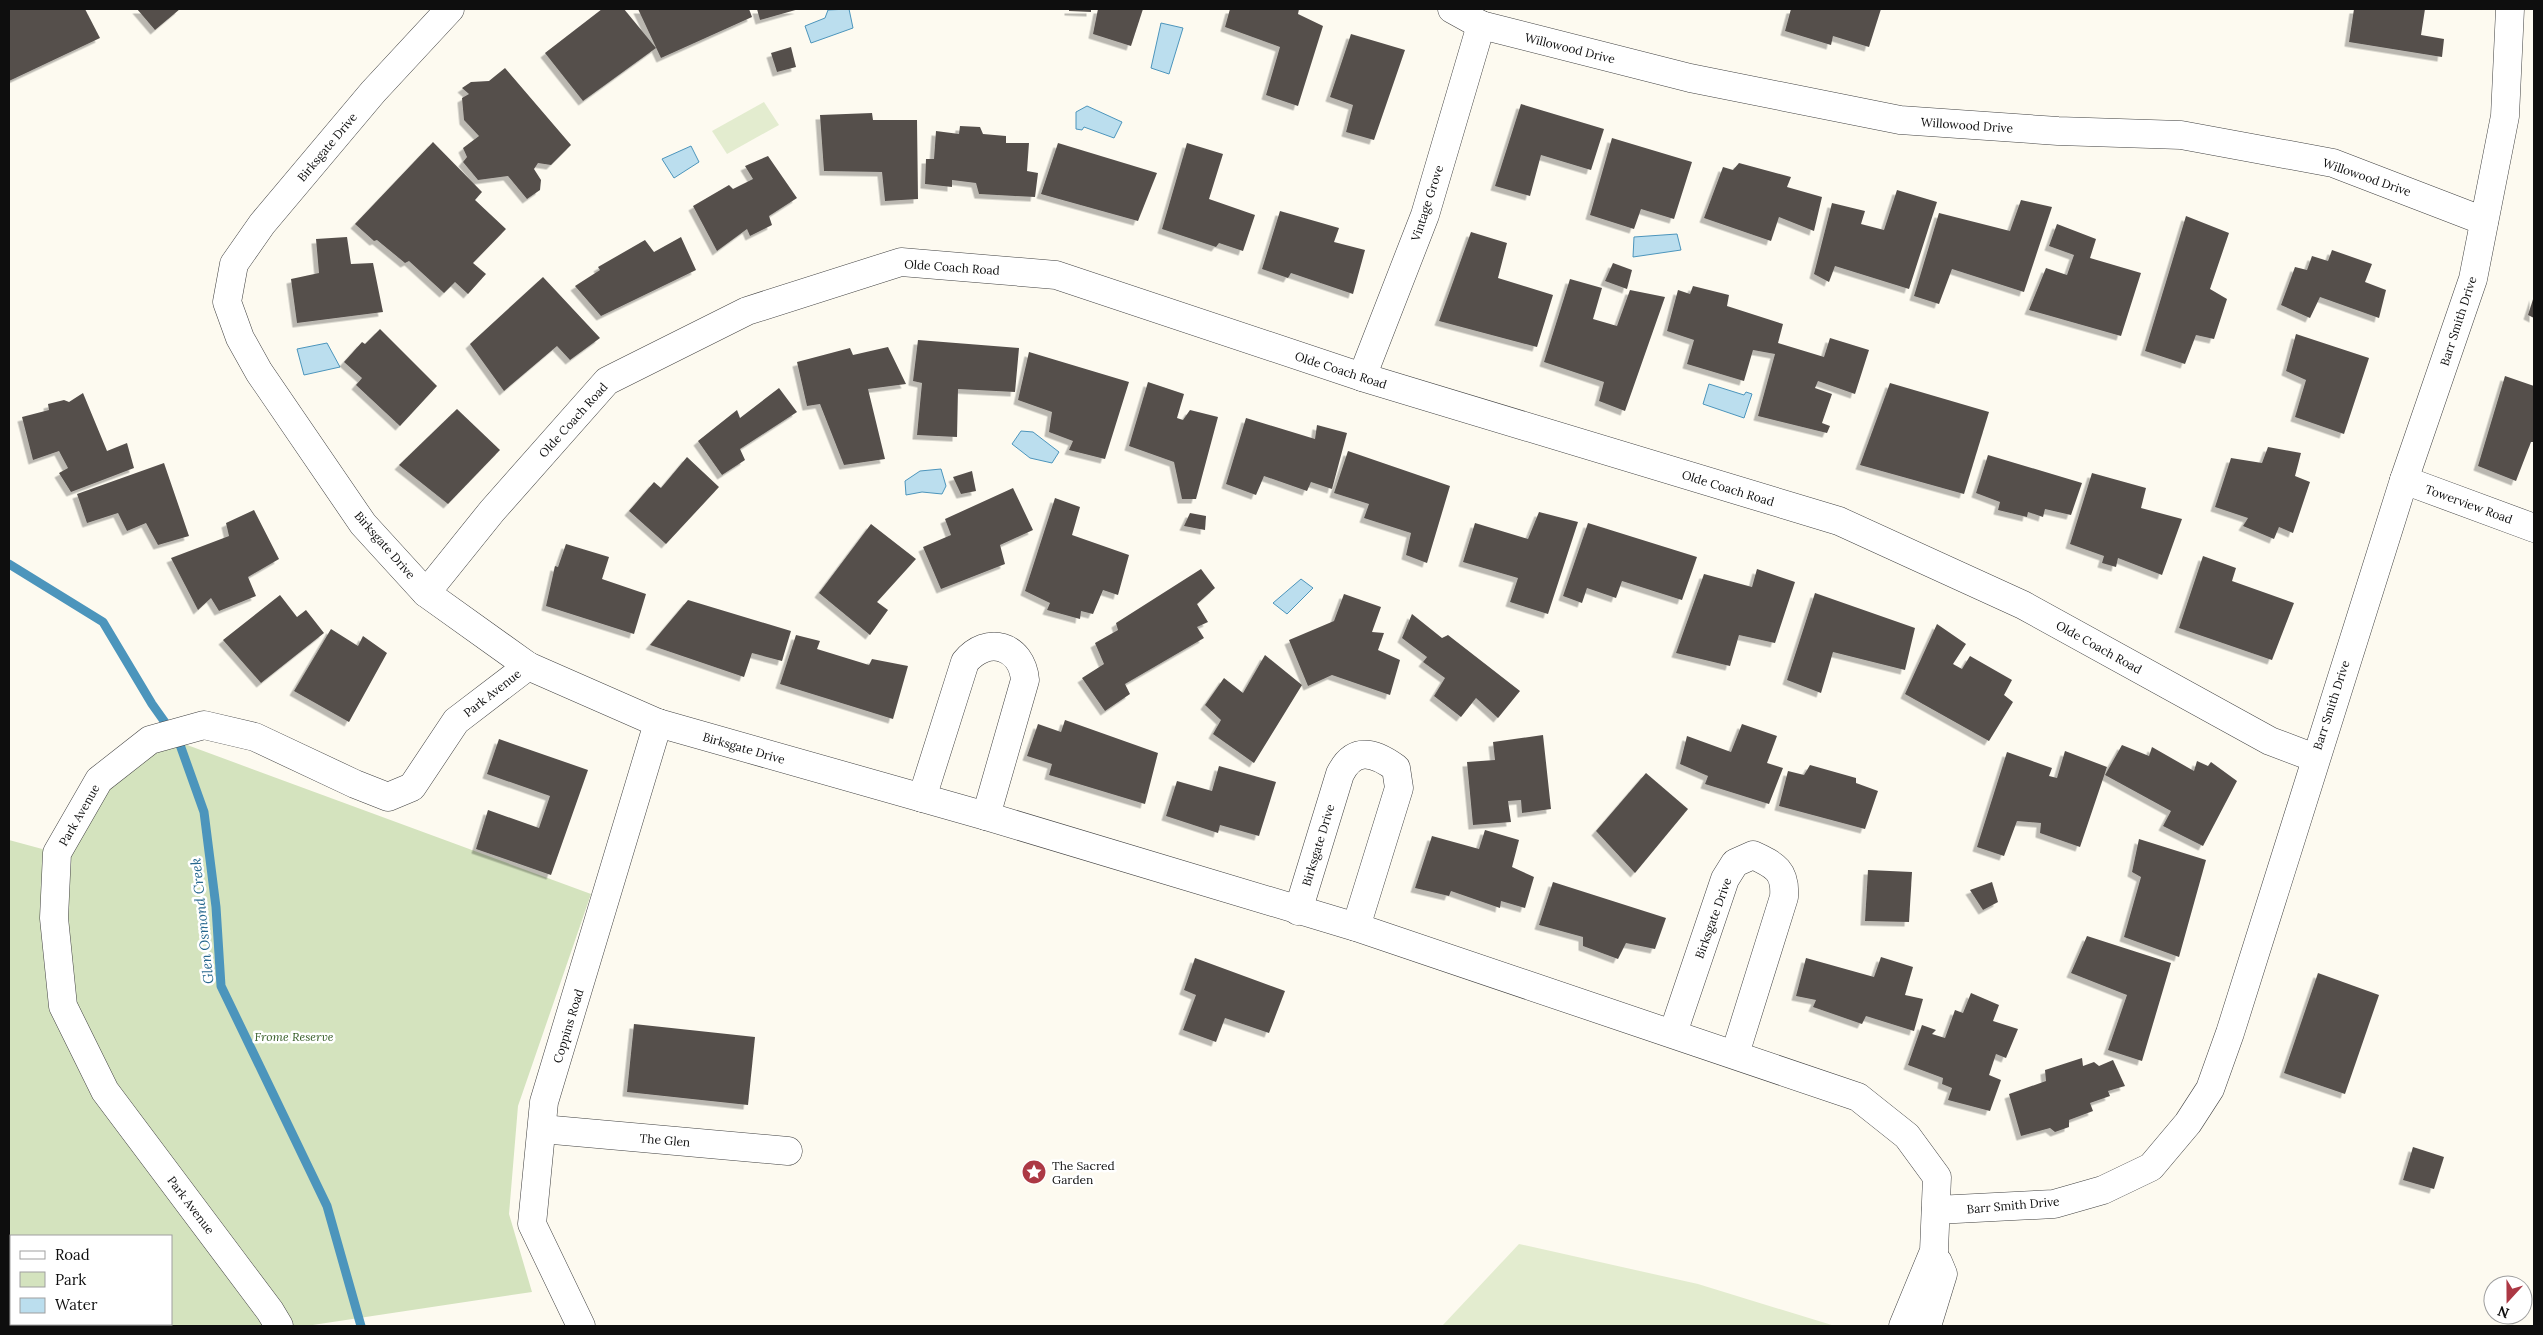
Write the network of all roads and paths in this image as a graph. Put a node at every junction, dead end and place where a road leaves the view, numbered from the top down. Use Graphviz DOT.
graph roads {
  1 [pos="450,9"];
  2 [pos="1452,9"];
  3 [pos="2510,9"];
  4 [pos="1482,25"];
  5 [pos="2484,221"];
  6 [pos="1362,378"];
  7 [pos="2404,480"];
  8 [pos="2534,528"];
  9 [pos="426,593"];
  10 [pos="528,666"];
  11 [pos="658,723"];
  12 [pos="2314,758"];
  13 [pos="922,798"];
  14 [pos="986,816"];
  15 [pos="1298,911"];
  16 [pos="1356,927"];
  17 [pos="1673,1033"];
  18 [pos="1735,1054"];
  19 [pos="542,1129"];
  20 [pos="788,1151"];
  21 [pos="1936,1210"];
  22 [pos="1934,1251"];
  23 [pos="279,1326"];
  24 [pos="581,1326"];
  25 [pos="1903,1326"];
  26 [pos="1926,1326"];
  1 -- 9 [label="street, Birksgate Drive"];
  2 -- 4 [label="street, Willowood Drive"];
  3 -- 5 [label="street, Barr Smith Drive"];
  4 -- 5 [label="street, Willowood Drive"];
  4 -- 6 [label="street, Vintage Grove"];
  5 -- 7 [label="street, Barr Smith Drive"];
  6 -- 9 [label="street, Olde Coach Road"];
  6 -- 12 [label="street, Olde Coach Road"];
  7 -- 8 [label="street, Towerview Road"];
  7 -- 12 [label="street, Barr Smith Drive"];
  9 -- 10 [label="street, Birksgate Drive"];
  10 -- 11 [label="street, Birksgate Drive"];
  10 -- 23 [label="street, Park Avenue"];
  11 -- 13 [label="street, Birksgate Drive"];
  11 -- 19 [label="street, Coppins Road"];
  12 -- 21 [label="street, Barr Smith Drive"];
  13 -- 14 [label="street, Birksgate Drive"];
  13 -- 14 [label="street"];
  14 -- 15 [label="street, Birksgate Drive"];
  15 -- 16 [label="street, Birksgate Drive"];
  15 -- 16 [label="street, Birksgate Drive"];
  16 -- 17 [label="street, Birksgate Drive"];
  17 -- 18 [label="street, Birksgate Drive"];
  17 -- 18 [label="street, Birksgate Drive"];
  18 -- 21 [label="street, Birksgate Drive"];
  19 -- 20 [label="street, The Glen"];
  19 -- 24 [label="street, Coppins Road"];
  21 -- 22 [label="street, Birksgate Drive"];
  22 -- 25 [label="street, Birksgate Drive"];
  22 -- 26 [label="street, Birksgate Drive"];
}
